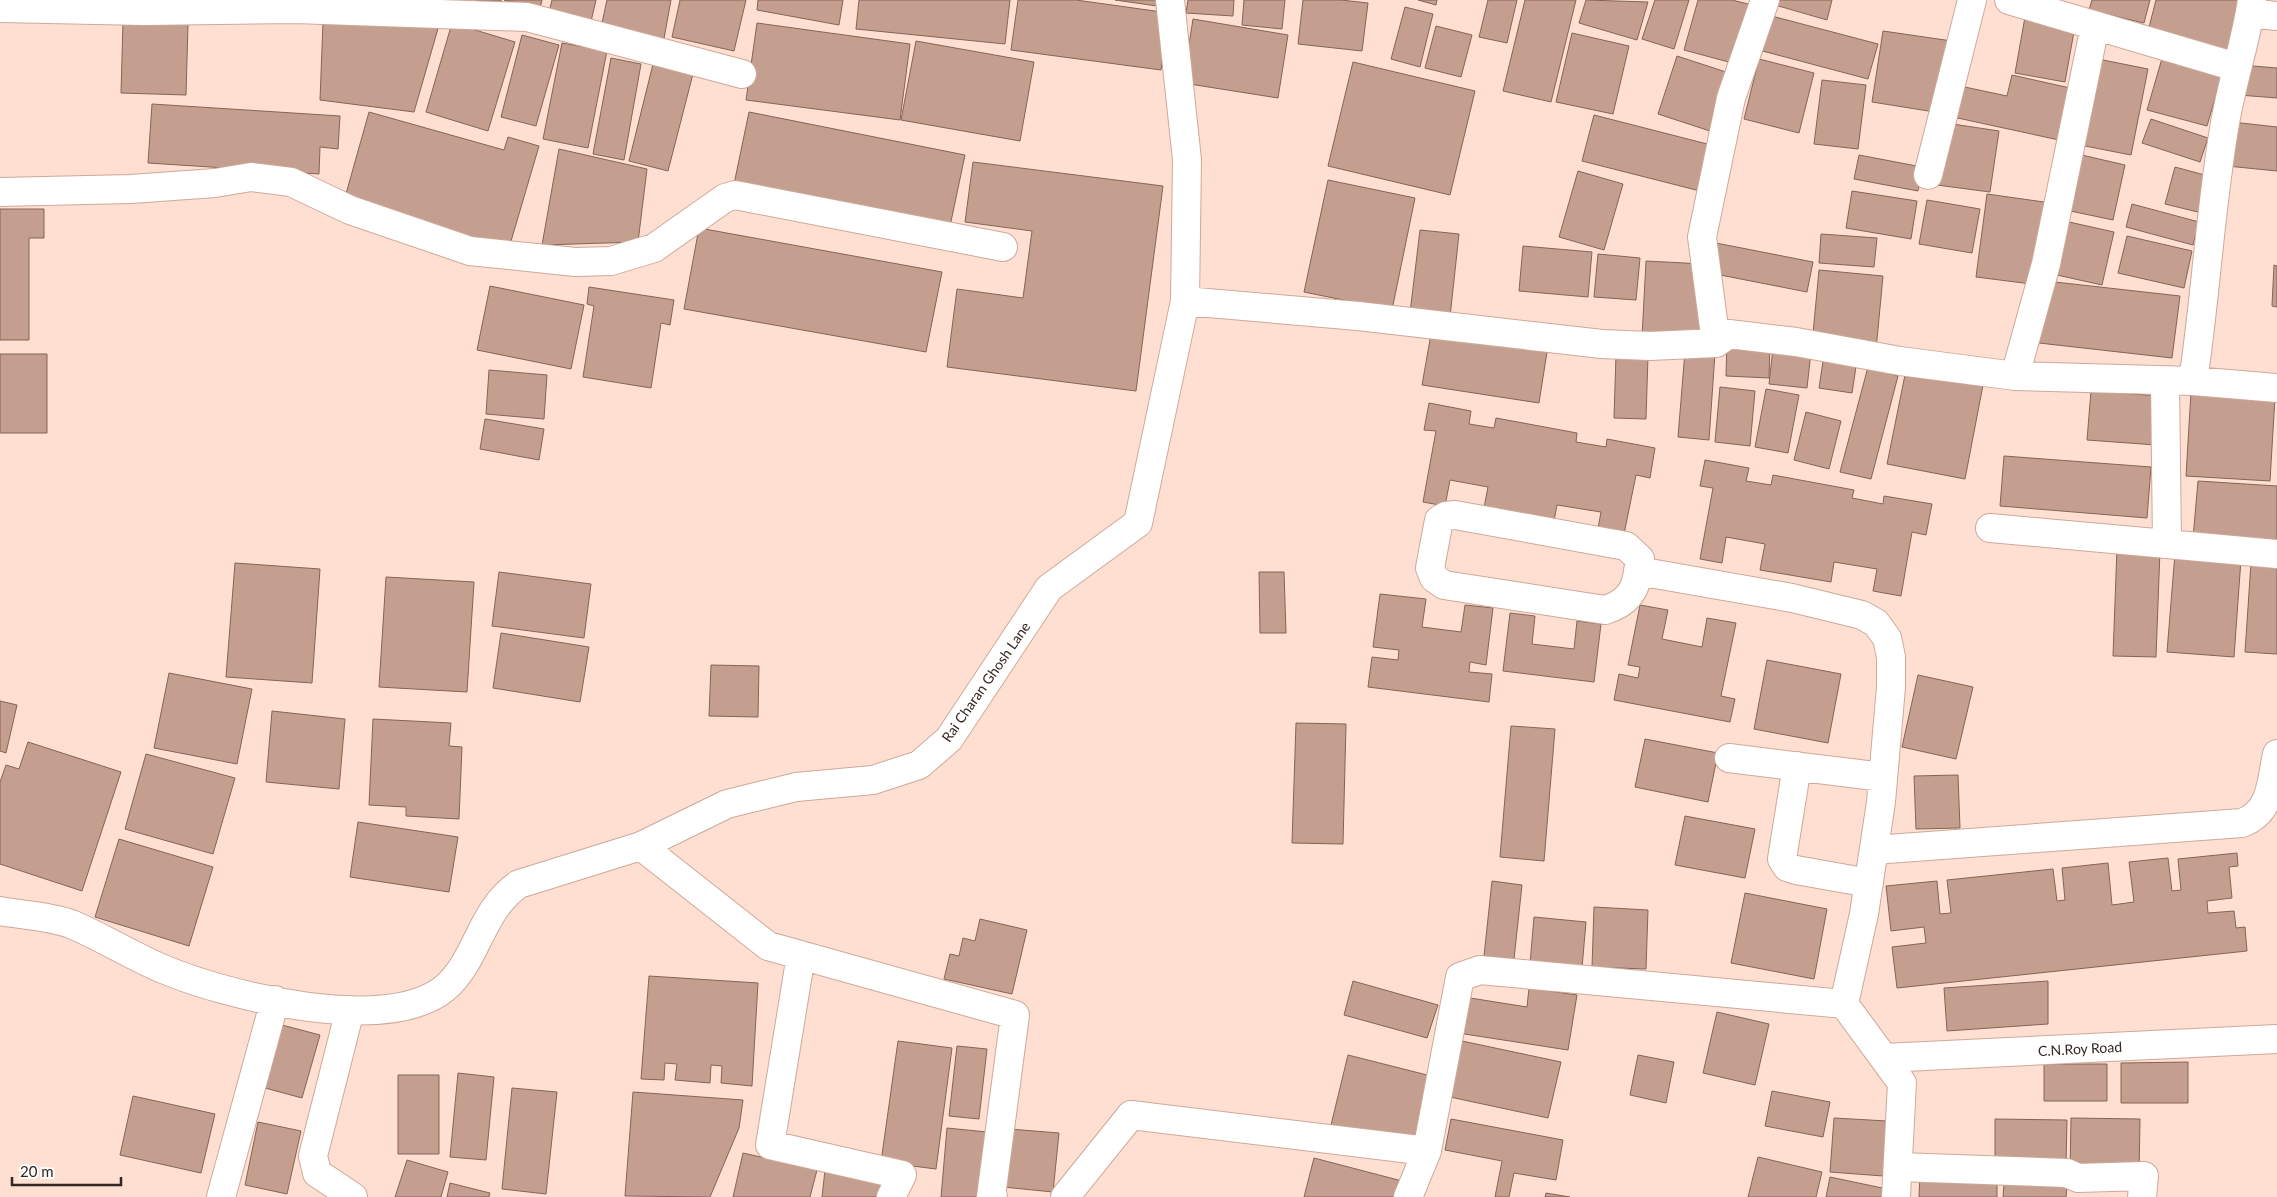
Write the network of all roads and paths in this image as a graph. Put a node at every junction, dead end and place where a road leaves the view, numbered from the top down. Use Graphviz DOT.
graph roads {
  1 [pos="1170,0"];
  2 [pos="1765,0"];
  3 [pos="1972,0"];
  4 [pos="2009,0"];
  5 [pos="395,6"];
  6 [pos="2251,6"];
  7 [pos="0,8"];
  8 [pos="2277,16"];
  9 [pos="2096,26"];
  10 [pos="2236,66"];
  11 [pos="742,74"];
  12 [pos="1928,175"];
  13 [pos="0,192"];
  14 [pos="1003,247"];
  15 [pos="1185,301"];
  16 [pos="1716,343"];
  17 [pos="2015,376"];
  18 [pos="2165,380"];
  19 [pos="2194,381"];
  20 [pos="2277,388"];
  21 [pos="1990,528"];
  22 [pos="2167,544"];
  23 [pos="2277,554"];
  24 [pos="1638,571"];
  25 [pos="2277,754"];
  26 [pos="1729,758"];
  27 [pos="1796,766"];
  28 [pos="1883,777"];
  29 [pos="642,846"];
  30 [pos="1874,850"];
  31 [pos="1869,883"];
  32 [pos="0,911"];
  33 [pos="801,955"];
  34 [pos="275,1000"];
  35 [pos="1844,1004"];
  36 [pos="350,1010"];
  37 [pos="2277,1039"];
  38 [pos="1884,1058"];
  39 [pos="1427,1150"];
  40 [pos="1899,1167"];
  41 [pos="221,1197"];
  42 [pos="353,1197"];
  43 [pos="891,1197"];
  44 [pos="993,1197"];
  45 [pos="1065,1197"];
  46 [pos="1408,1197"];
  47 [pos="1896,1197"];
  48 [pos="2142,1197"];
  1 -- 15 [label="street"];
  2 -- 16 [label="street"];
  3 -- 12 [label="street"];
  4 -- 9 [label="street"];
  5 -- 7 [label="street"];
  5 -- 11 [label="street"];
  6 -- 8 [label="street"];
  6 -- 10 [label="street"];
  9 -- 10 [label="street"];
  9 -- 17 [label="street"];
  10 -- 19 [label="street"];
  13 -- 14 [label="street"];
  15 -- 16 [label="street"];
  15 -- 29 [label="street, Rai Charan Ghosh Lane"];
  16 -- 17 [label="street"];
  17 -- 18 [label="street"];
  18 -- 19 [label="street"];
  18 -- 22 [label="street"];
  19 -- 20 [label="street"];
  21 -- 22 [label="street"];
  22 -- 23 [label="street"];
  24 -- 24 [label="street"];
  24 -- 28 [label="street"];
  25 -- 30 [label="street"];
  26 -- 27 [label="street"];
  27 -- 28 [label="street"];
  27 -- 31 [label="street"];
  28 -- 30 [label="street"];
  29 -- 33 [label="street"];
  29 -- 36 [label="street, Rai Charan Ghosh Lane"];
  30 -- 31 [label="street"];
  31 -- 35 [label="street"];
  32 -- 34 [label="street, Rai Charan Ghosh Lane"];
  33 -- 43 [label="street"];
  33 -- 44 [label="street"];
  34 -- 36 [label="street, Rai Charan Ghosh Lane"];
  34 -- 41 [label="street"];
  35 -- 38 [label="street"];
  35 -- 39 [label="street"];
  36 -- 42 [label="street"];
  37 -- 38 [label="street, C.N.Roy Road"];
  38 -- 40 [label="street"];
  39 -- 45 [label="street"];
  39 -- 46 [label="street"];
  40 -- 47 [label="street"];
  40 -- 48 [label="street"];
}
